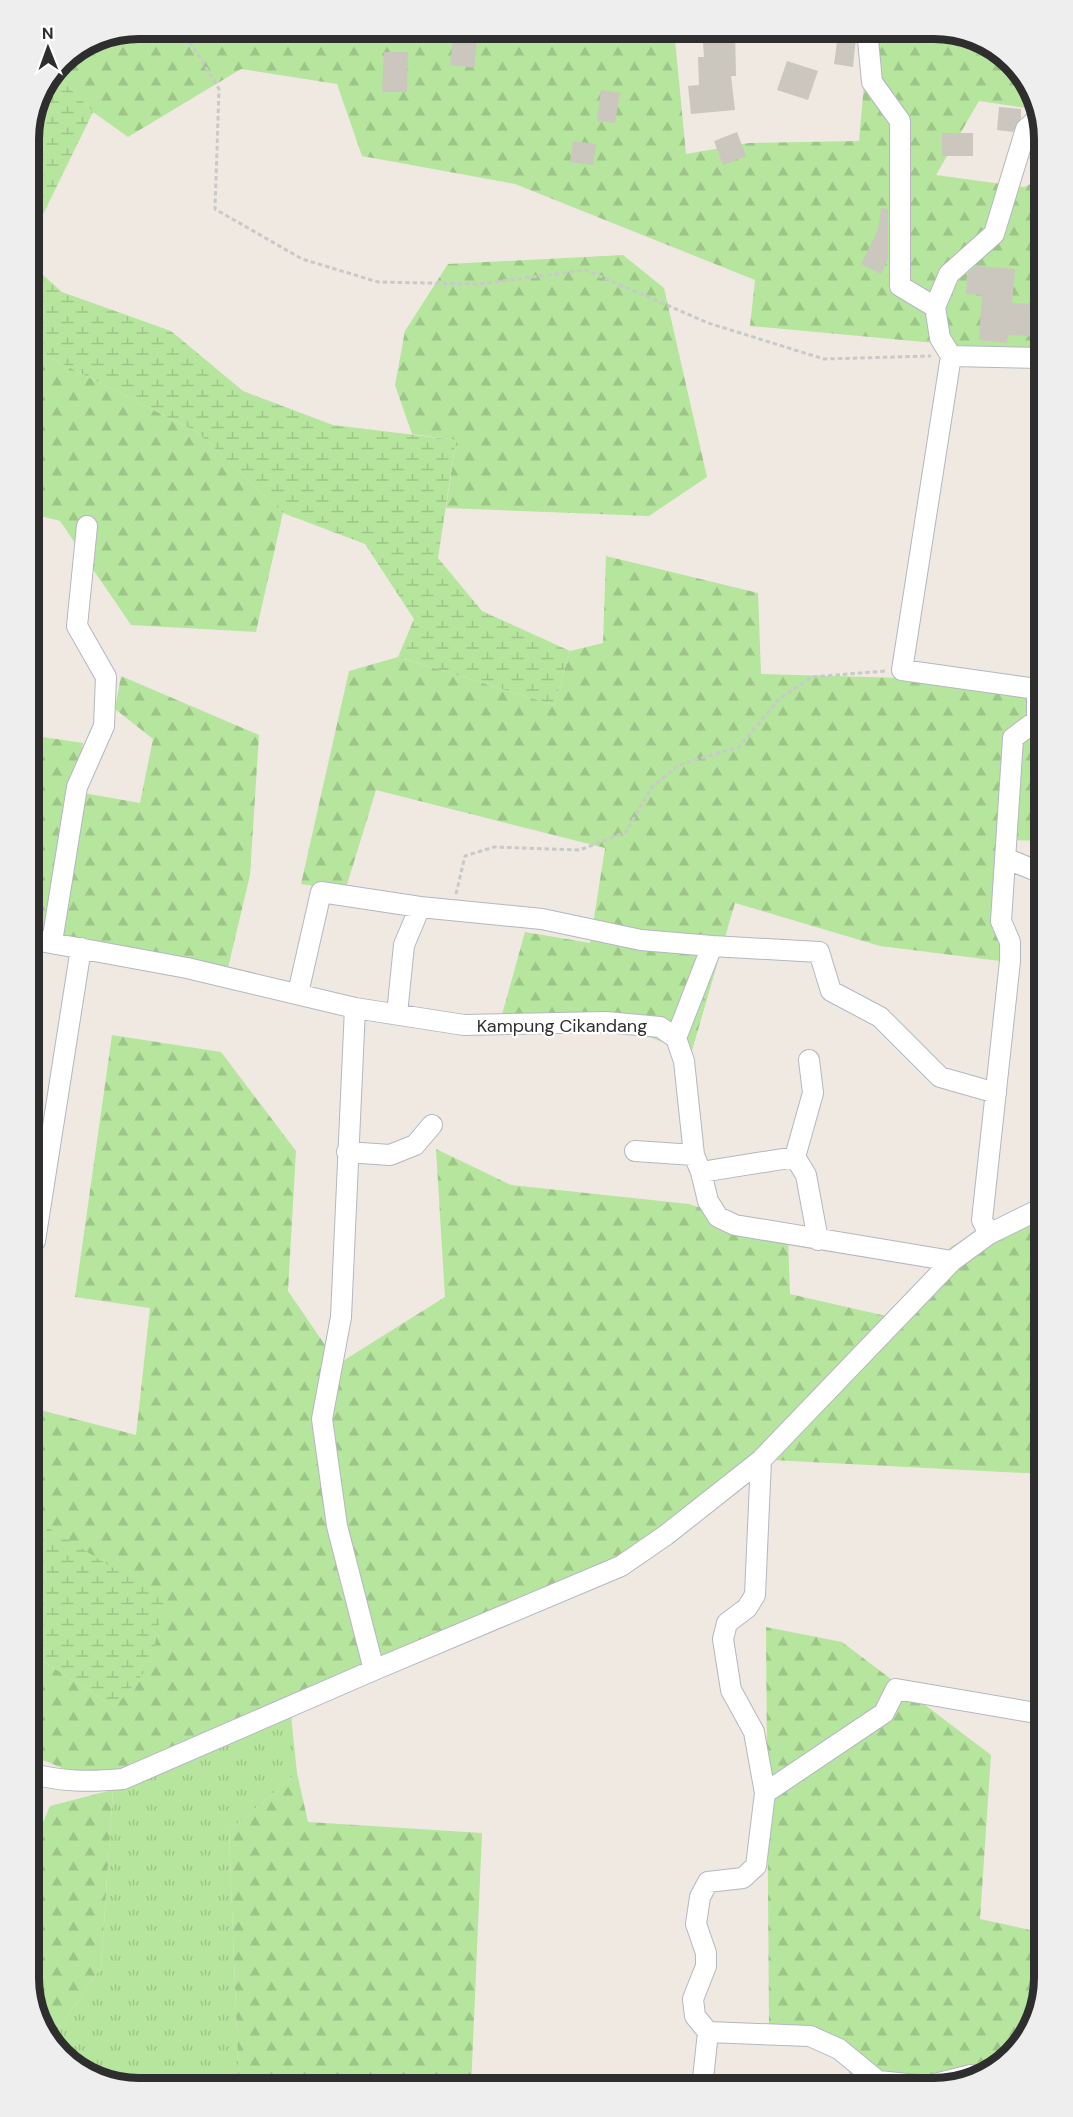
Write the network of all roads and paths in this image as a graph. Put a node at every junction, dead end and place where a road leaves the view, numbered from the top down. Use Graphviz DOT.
graph roads {
  1 [pos="189,39"];
  2 [pos="868,39"];
  3 [pos="1032,123"];
  4 [pos="935,307"];
  5 [pos="951,356"];
  6 [pos="1034,358"];
  7 [pos="87,526"];
  8 [pos="902,670"];
  9 [pos="1034,689"];
  10 [pos="1034,722"];
  11 [pos="1005,858"];
  12 [pos="1034,870"];
  13 [pos="420,907"];
  14 [pos="453,910"];
  15 [pos="39,940"];
  16 [pos="52,942"];
  17 [pos="712,946"];
  18 [pos="81,948"];
  19 [pos="298,993"];
  20 [pos="355,1008"];
  21 [pos="397,1014"];
  22 [pos="676,1038"];
  23 [pos="809,1060"];
  24 [pos="996,1093"];
  25 [pos="432,1125"];
  26 [pos="635,1151"];
  27 [pos="347,1152"];
  28 [pos="795,1157"];
  29 [pos="697,1164"];
  30 [pos="1034,1212"];
  31 [pos="39,1216"];
  32 [pos="989,1234"];
  33 [pos="819,1240"];
  34 [pos="952,1261"];
  35 [pos="761,1460"];
  36 [pos="374,1670"];
  37 [pos="1034,1713"];
  38 [pos="39,1776"];
  39 [pos="765,1793"];
  40 [pos="708,2032"];
  41 [pos="703,2078"];
  42 [pos="874,2078"];
  1 -- 5 [label="path"];
  2 -- 4 [label="street"];
  3 -- 4 [label="street"];
  4 -- 5 [label="street"];
  5 -- 6 [label="street"];
  5 -- 8 [label="street"];
  7 -- 16 [label="street"];
  8 -- 9 [label="street"];
  8 -- 14 [label="path"];
  10 -- 11 [label="street"];
  11 -- 12 [label="street"];
  11 -- 24 [label="street"];
  13 -- 14 [label="street"];
  13 -- 19 [label="street"];
  13 -- 21 [label="street"];
  14 -- 17 [label="street"];
  15 -- 16 [label="street, Kampung Cikandang"];
  16 -- 18 [label="street, Kampung Cikandang"];
  17 -- 22 [label="street"];
  17 -- 24 [label="street"];
  18 -- 19 [label="street, Kampung Cikandang"];
  18 -- 31 [label="street"];
  19 -- 20 [label="street, Kampung Cikandang"];
  20 -- 21 [label="street, Kampung Cikandang"];
  20 -- 27 [label="street"];
  21 -- 22 [label="street, Kampung Cikandang"];
  22 -- 29 [label="street"];
  23 -- 28 [label="street"];
  24 -- 32 [label="street"];
  25 -- 27 [label="street"];
  26 -- 29 [label="street"];
  27 -- 36 [label="street"];
  28 -- 29 [label="street"];
  28 -- 33 [label="street"];
  29 -- 33 [label="street"];
  30 -- 32 [label="street"];
  32 -- 34 [label="street"];
  33 -- 34 [label="street"];
  34 -- 35 [label="street"];
  35 -- 36 [label="street"];
  35 -- 39 [label="street"];
  36 -- 38 [label="street"];
  37 -- 39 [label="street"];
  39 -- 40 [label="street"];
  40 -- 41 [label="street"];
  40 -- 42 [label="street"];
}
